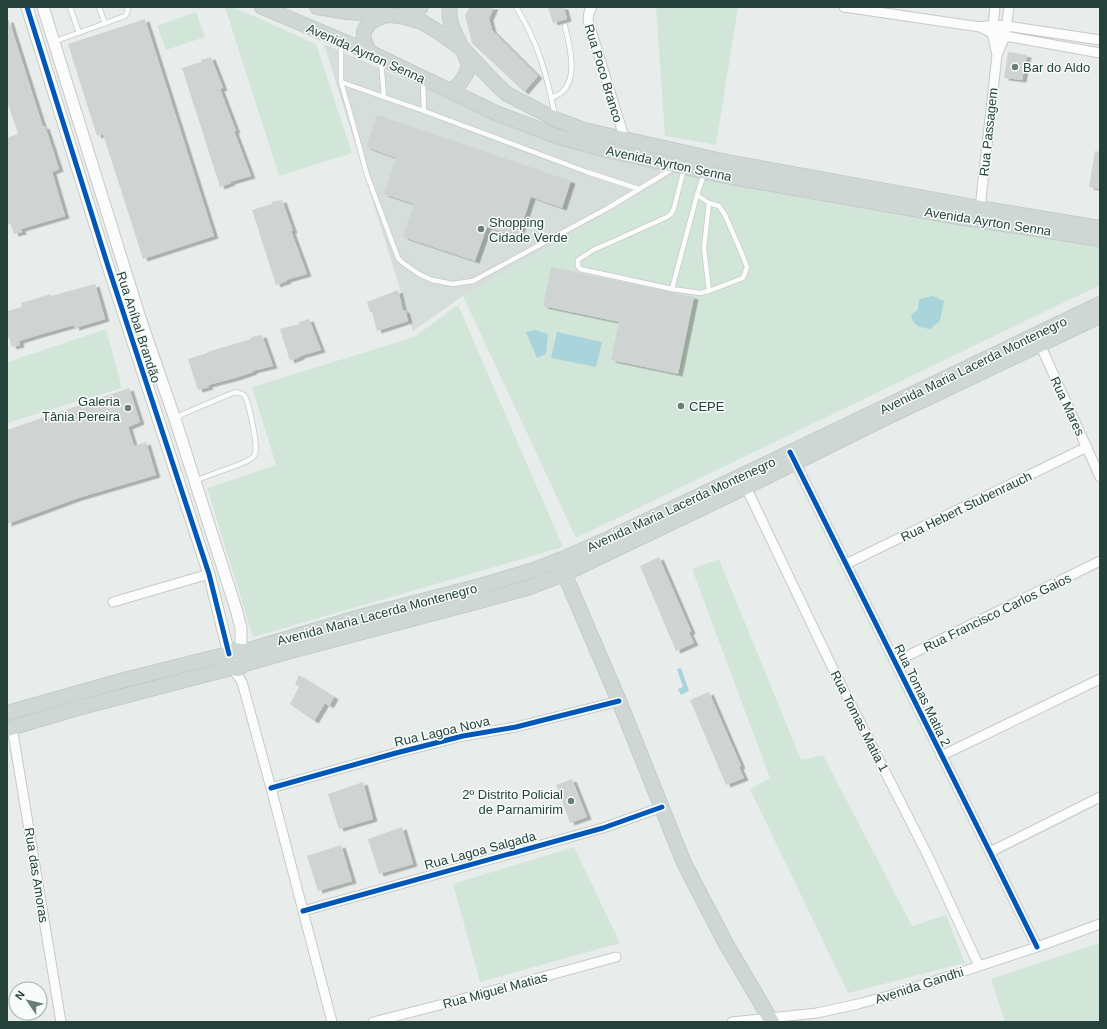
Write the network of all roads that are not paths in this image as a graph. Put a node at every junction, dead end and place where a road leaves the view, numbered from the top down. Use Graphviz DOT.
graph roads {
  1 [pos="27,7"];
  2 [pos="43,7"];
  3 [pos="70,7"];
  4 [pos="99,7"];
  5 [pos="128,7"];
  6 [pos="262,7"];
  7 [pos="317,7"];
  8 [pos="421,7"];
  9 [pos="450,7"];
  10 [pos="516,7"];
  11 [pos="592,7"];
  12 [pos="844,7"];
  13 [pos="995,7"];
  14 [pos="1009,7"];
  15 [pos="393,16"];
  16 [pos="105,24"];
  17 [pos="565,26"];
  18 [pos="1007,26"];
  19 [pos="993,29"];
  20 [pos="79,33"];
  21 [pos="1005,36"];
  22 [pos="1100,40"];
  23 [pos="341,41"];
  24 [pos="53,42"];
  25 [pos="464,50"];
  26 [pos="1100,53"];
  27 [pos="376,55"];
  28 [pos="997,55"];
  29 [pos="422,78"];
  30 [pos="341,82"];
  31 [pos="450,91"];
  32 [pos="384,97"];
  33 [pos="551,98"];
  34 [pos="424,111"];
  35 [pos="555,119"];
  36 [pos="625,140"];
  37 [pos="681,167"];
  38 [pos="705,172"];
  39 [pos="639,189"];
  40 [pos="697,195"];
  41 [pos="709,203"];
  42 [pos="980,208"];
  43 [pos="1100,228"];
  44 [pos="115,237"];
  45 [pos="1100,240"];
  46 [pos="100,241"];
  47 [pos="672,289"];
  48 [pos="709,291"];
  49 [pos="1100,304"];
  50 [pos="1100,316"];
  51 [pos="1038,340"];
  52 [pos="175,419"];
  53 [pos="1087,447"];
  54 [pos="793,457"];
  55 [pos="1100,477"];
  56 [pos="194,481"];
  57 [pos="743,482"];
  58 [pos="558,560"];
  59 [pos="1100,561"];
  60 [pos="846,564"];
  61 [pos="209,574"];
  62 [pos="564,574"];
  63 [pos="113,602"];
  64 [pos="236,660"];
  65 [pos="895,662"];
  66 [pos="1100,679"];
  67 [pos="619,701"];
  68 [pos="7,713"];
  69 [pos="10,728"];
  70 [pos="941,756"];
  71 [pos="271,788"];
  72 [pos="1100,797"];
  73 [pos="662,807"];
  74 [pos="990,852"];
  75 [pos="303,911"];
  76 [pos="1100,924"];
  77 [pos="1037,947"];
  78 [pos="616,957"];
  79 [pos="979,966"];
  80 [pos="770,1020"];
  81 [pos="61,1022"];
  82 [pos="332,1022"];
  83 [pos="373,1022"];
  84 [pos="732,1022"];
  1 -- 46 [label="street, Rua Aníbal Brandão"];
  2 -- 24 [label="street, Rua Aníbal Brandão"];
  3 -- 20 [label="lane"];
  4 -- 16 [label="lane"];
  5 -- 16 [label="lane"];
  6 -- 23 [label="main road, Avenida Ayrton Senna"];
  7 -- 15 [label="main road, Avenida Ayrton Senna"];
  8 -- 15 [label="main road"];
  9 -- 25 [label="main road"];
  10 -- 33 [label="lane"];
  11 -- 36 [label="street, Rua Poco Branco"];
  12 -- 19 [label="street"];
  13 -- 19 [label="street, Rua Passagem"];
  14 -- 18 [label="street, Rua Passagem"];
  15 -- 25 [label="main road, Avenida Ayrton Senna"];
  15 -- 27 [label="main road"];
  16 -- 20 [label="lane"];
  17 -- 33 [label="lane"];
  18 -- 19 [label="street"];
  18 -- 21 [label="street, Rua Passagem"];
  18 -- 22 [label="street"];
  19 -- 21 [label="street"];
  19 -- 28 [label="street, Rua Passagem"];
  20 -- 24 [label="lane"];
  21 -- 26 [label="street"];
  21 -- 28 [label="street, Rua Passagem"];
  23 -- 27 [label="main road, Avenida Ayrton Senna"];
  23 -- 30 [label="lane"];
  24 -- 44 [label="street, Rua Aníbal Brandão"];
  25 -- 31 [label="main road"];
  25 -- 35 [label="main road, Avenida Ayrton Senna"];
  27 -- 29 [label="main road, Avenida Ayrton Senna"];
  27 -- 32 [label="lane"];
  28 -- 42 [label="street, Rua Passagem"];
  29 -- 31 [label="main road, Avenida Ayrton Senna"];
  29 -- 34 [label="lane"];
  30 -- 32 [label="lane"];
  30 -- 39 [label="lane"];
  31 -- 37 [label="main road, Avenida Ayrton Senna"];
  32 -- 34 [label="lane"];
  33 -- 35 [label="lane"];
  34 -- 39 [label="lane"];
  35 -- 36 [label="main road, Avenida Ayrton Senna"];
  36 -- 42 [label="main road, Avenida Ayrton Senna"];
  37 -- 38 [label="main road, Avenida Ayrton Senna"];
  37 -- 39 [label="lane"];
  37 -- 47 [label="lane"];
  38 -- 40 [label="lane"];
  38 -- 45 [label="main road, Avenida Ayrton Senna"];
  40 -- 41 [label="lane"];
  40 -- 47 [label="lane"];
  41 -- 48 [label="lane"];
  41 -- 48 [label="lane"];
  42 -- 43 [label="main road, Avenida Ayrton Senna"];
  44 -- 46 [label="street"];
  44 -- 52 [label="street, Rua Aníbal Brandão"];
  46 -- 61 [label="street, Rua Aníbal Brandão"];
  47 -- 48 [label="lane"];
  49 -- 51 [label="main road, Avenida Maria Lacerda Montenegro"];
  50 -- 51 [label="main road, Avenida Maria Lacerda Montenegro"];
  51 -- 53 [label="street, Rua Mares"];
  51 -- 54 [label="main road, Avenida Maria Lacerda Montenegro"];
  52 -- 56 [label="street, Rua Aníbal Brandão"];
  52 -- 56 [label="lane"];
  53 -- 55 [label="street, Rua Mares"];
  53 -- 60 [label="street, Rua Hebert Stubenrauch"];
  54 -- 57 [label="main road, Avenida Maria Lacerda Montenegro"];
  54 -- 60 [label="street, Rua Tomas Matia 2"];
  56 -- 64 [label="street, Rua Aníbal Brandão"];
  57 -- 58 [label="main road, Avenida Maria Lacerda Montenegro"];
  57 -- 62 [label="main road, Avenida Maria Lacerda Montenegro"];
  57 -- 79 [label="street, Rua Tomas Matia 1"];
  58 -- 62 [label="main road"];
  58 -- 64 [label="main road, Avenida Maria Lacerda Montenegro"];
  59 -- 65 [label="street, Rua Francisco Carlos Gaios"];
  60 -- 65 [label="street, Rua Tomas Matia 2"];
  61 -- 63 [label="street"];
  61 -- 64 [label="street, Rua Aníbal Brandão"];
  62 -- 64 [label="main road, Avenida Maria Lacerda Montenegro"];
  62 -- 67 [label="main road"];
  64 -- 68 [label="main road, Avenida Maria Lacerda Montenegro"];
  64 -- 69 [label="main road, Avenida Maria Lacerda Montenegro"];
  64 -- 71 [label="street, Rua Aníbal Brandão"];
  65 -- 70 [label="street, Rua Tomas Matia 2"];
  66 -- 70 [label="street"];
  67 -- 71 [label="street, Rua Lagoa Nova"];
  67 -- 73 [label="main road"];
  69 -- 81 [label="street, Rua das Amoras"];
  70 -- 74 [label="street, Rua Tomas Matia 2"];
  71 -- 75 [label="street, Rua Aníbal Brandão"];
  72 -- 74 [label="street"];
  73 -- 75 [label="street, Rua Lagoa Salgada"];
  73 -- 80 [label="main road"];
  74 -- 77 [label="street, Rua Tomas Matia 2"];
  75 -- 82 [label="street, Rua Aníbal Brandão"];
  76 -- 77 [label="street, Avenida Gandhi"];
  77 -- 79 [label="street, Avenida Gandhi"];
  78 -- 83 [label="street, Rua Miguel Matias"];
  79 -- 80 [label="street, Avenida Gandhi"];
  80 -- 84 [label="street, Avenida Gandhi"];
}
